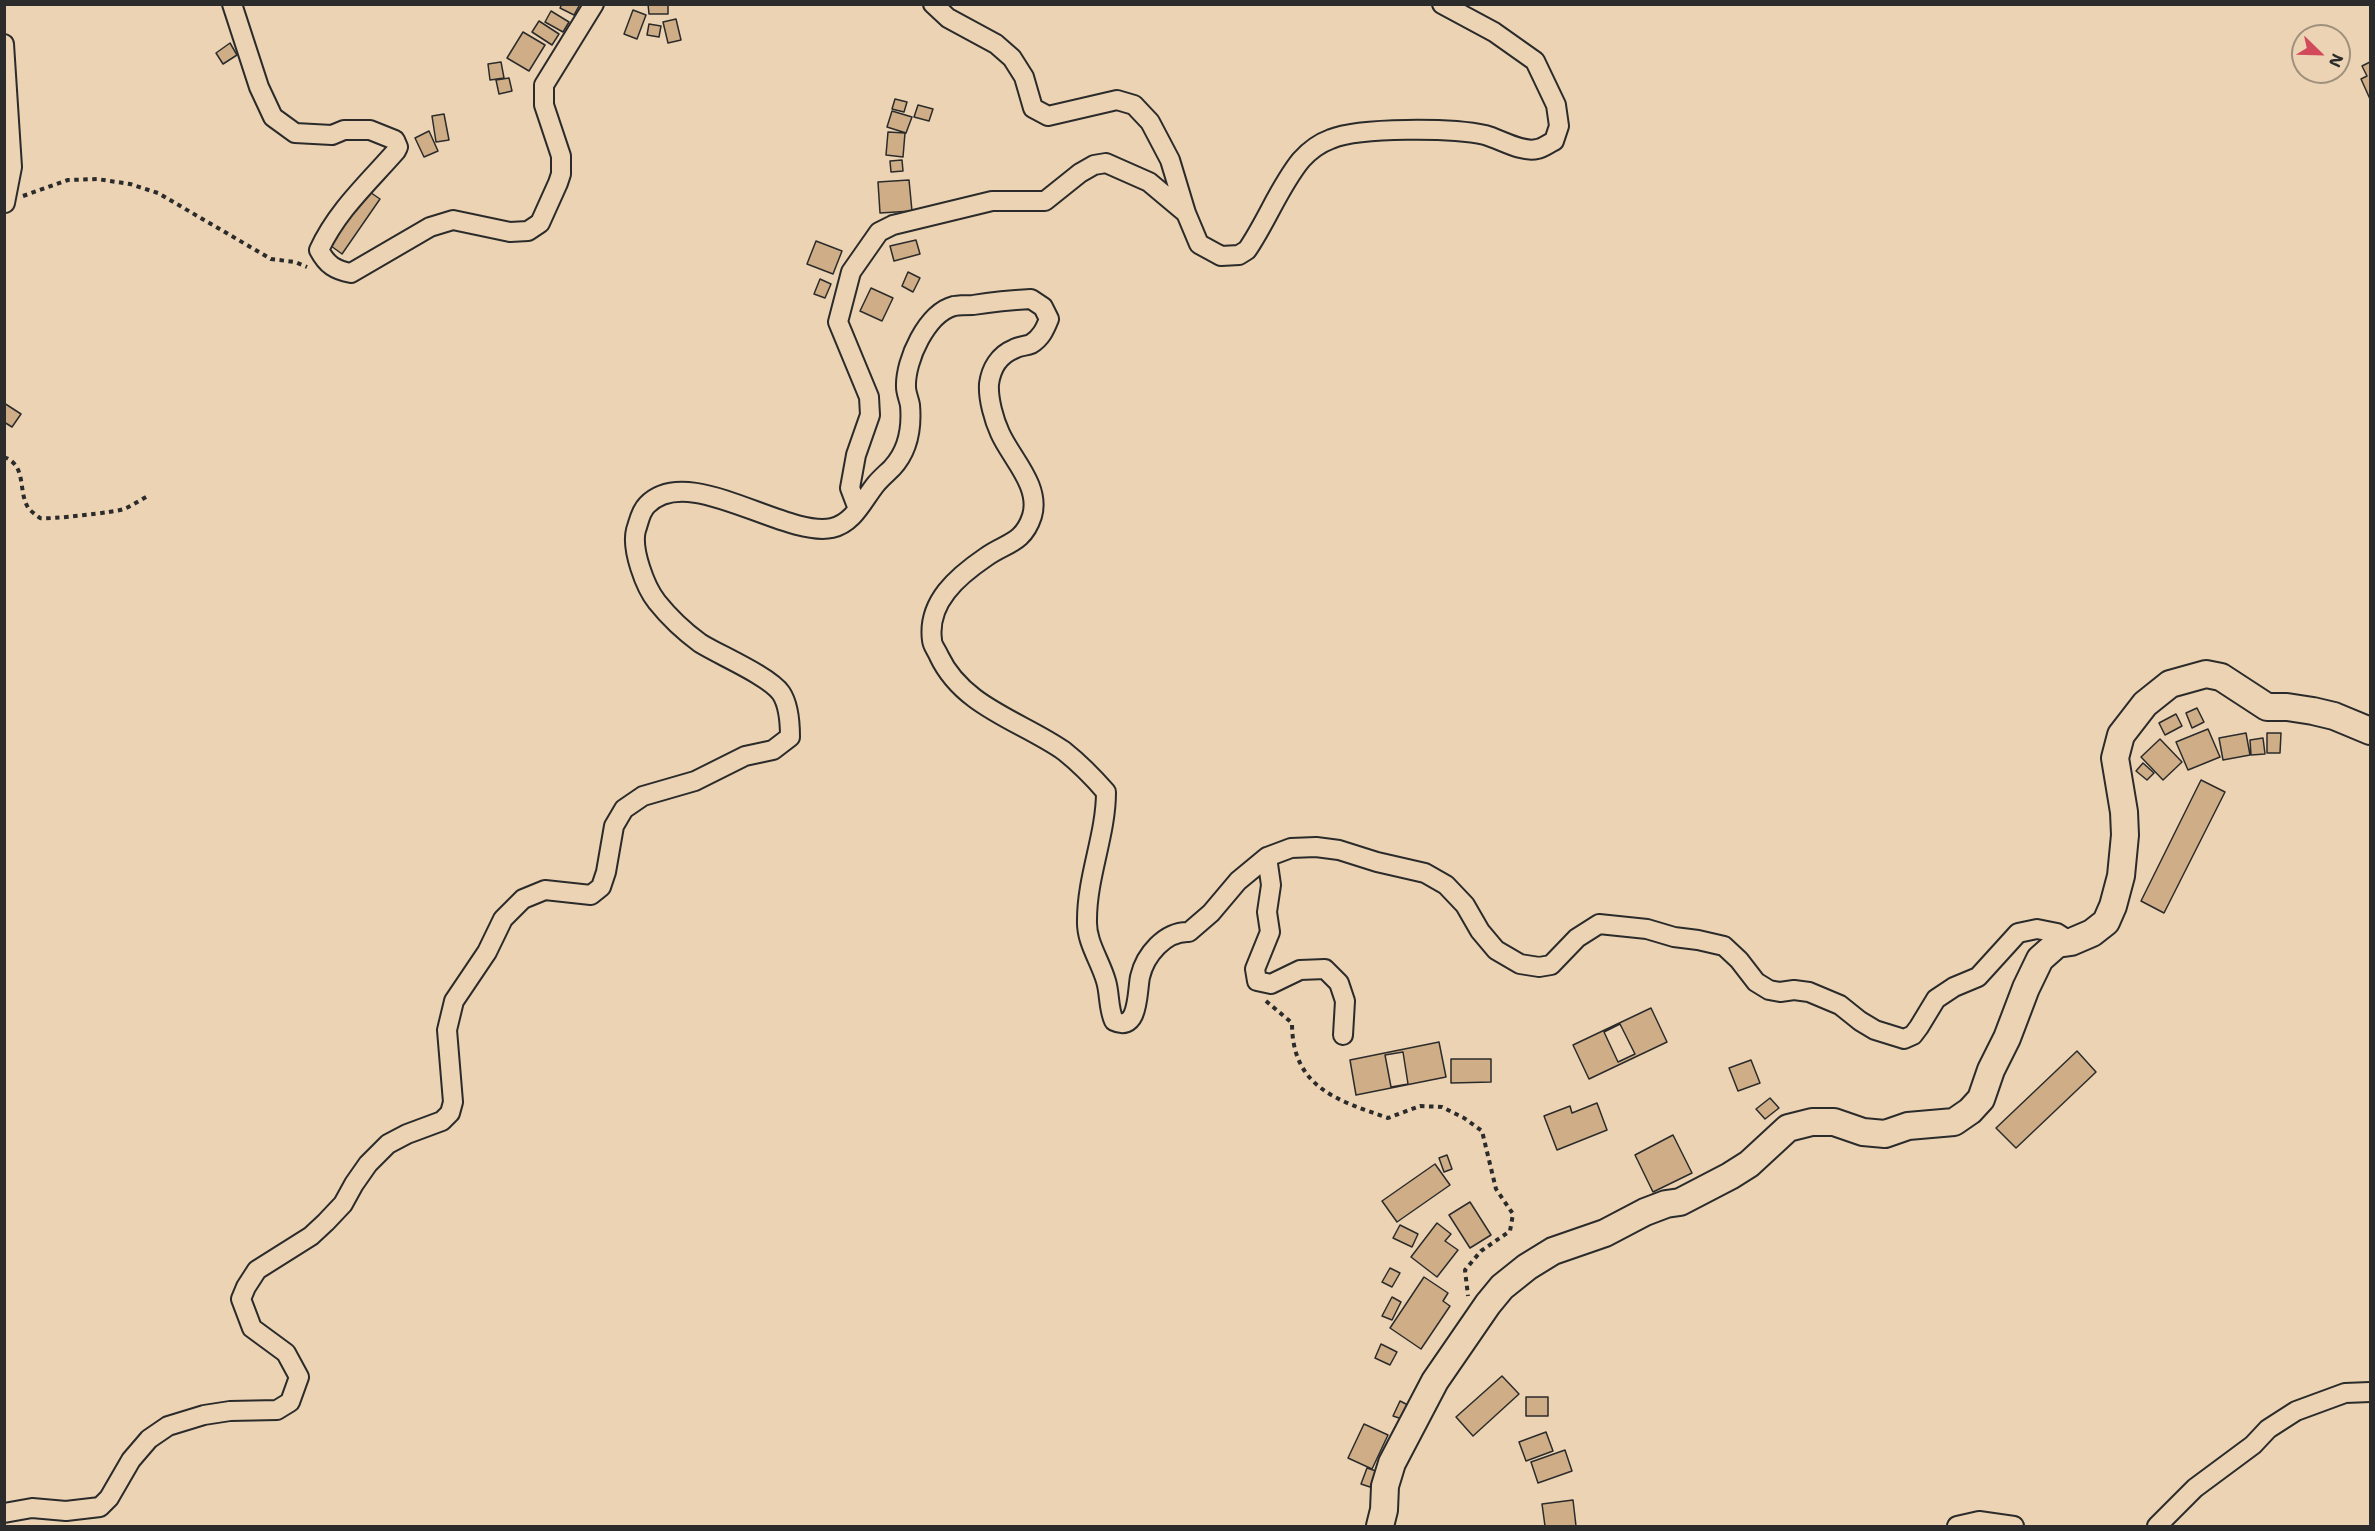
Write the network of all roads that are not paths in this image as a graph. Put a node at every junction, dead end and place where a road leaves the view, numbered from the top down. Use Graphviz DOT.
graph roads {
  1 [pos="232,4"];
  2 [pos="594,4"];
  3 [pos="933,4"];
  4 [pos="1442,4"];
  5 [pos="4,45"];
  6 [pos="5,202"];
  7 [pos="1186,213"];
  8 [pos="858,508"];
  9 [pos="2370,731"];
  10 [pos="1267,857"];
  11 [pos="2071,942"];
  12 [pos="1343,1035"];
  13 [pos="2370,1392"];
  14 [pos="4,1514"];
  15 [pos="1380,1527"];
  16 [pos="1957,1527"];
  17 [pos="2014,1527"];
  18 [pos="2157,1527"];
  1 -- 2 [label="street"];
  3 -- 7 [label="street"];
  4 -- 7 [label="street"];
  5 -- 6 [label="street"];
  7 -- 8 [label="street"];
  8 -- 10 [label="street"];
  8 -- 14 [label="street"];
  9 -- 11 [label="street"];
  10 -- 11 [label="street"];
  10 -- 12 [label="street"];
  11 -- 15 [label="street"];
  13 -- 18 [label="street"];
  16 -- 17 [label="street"];
}
